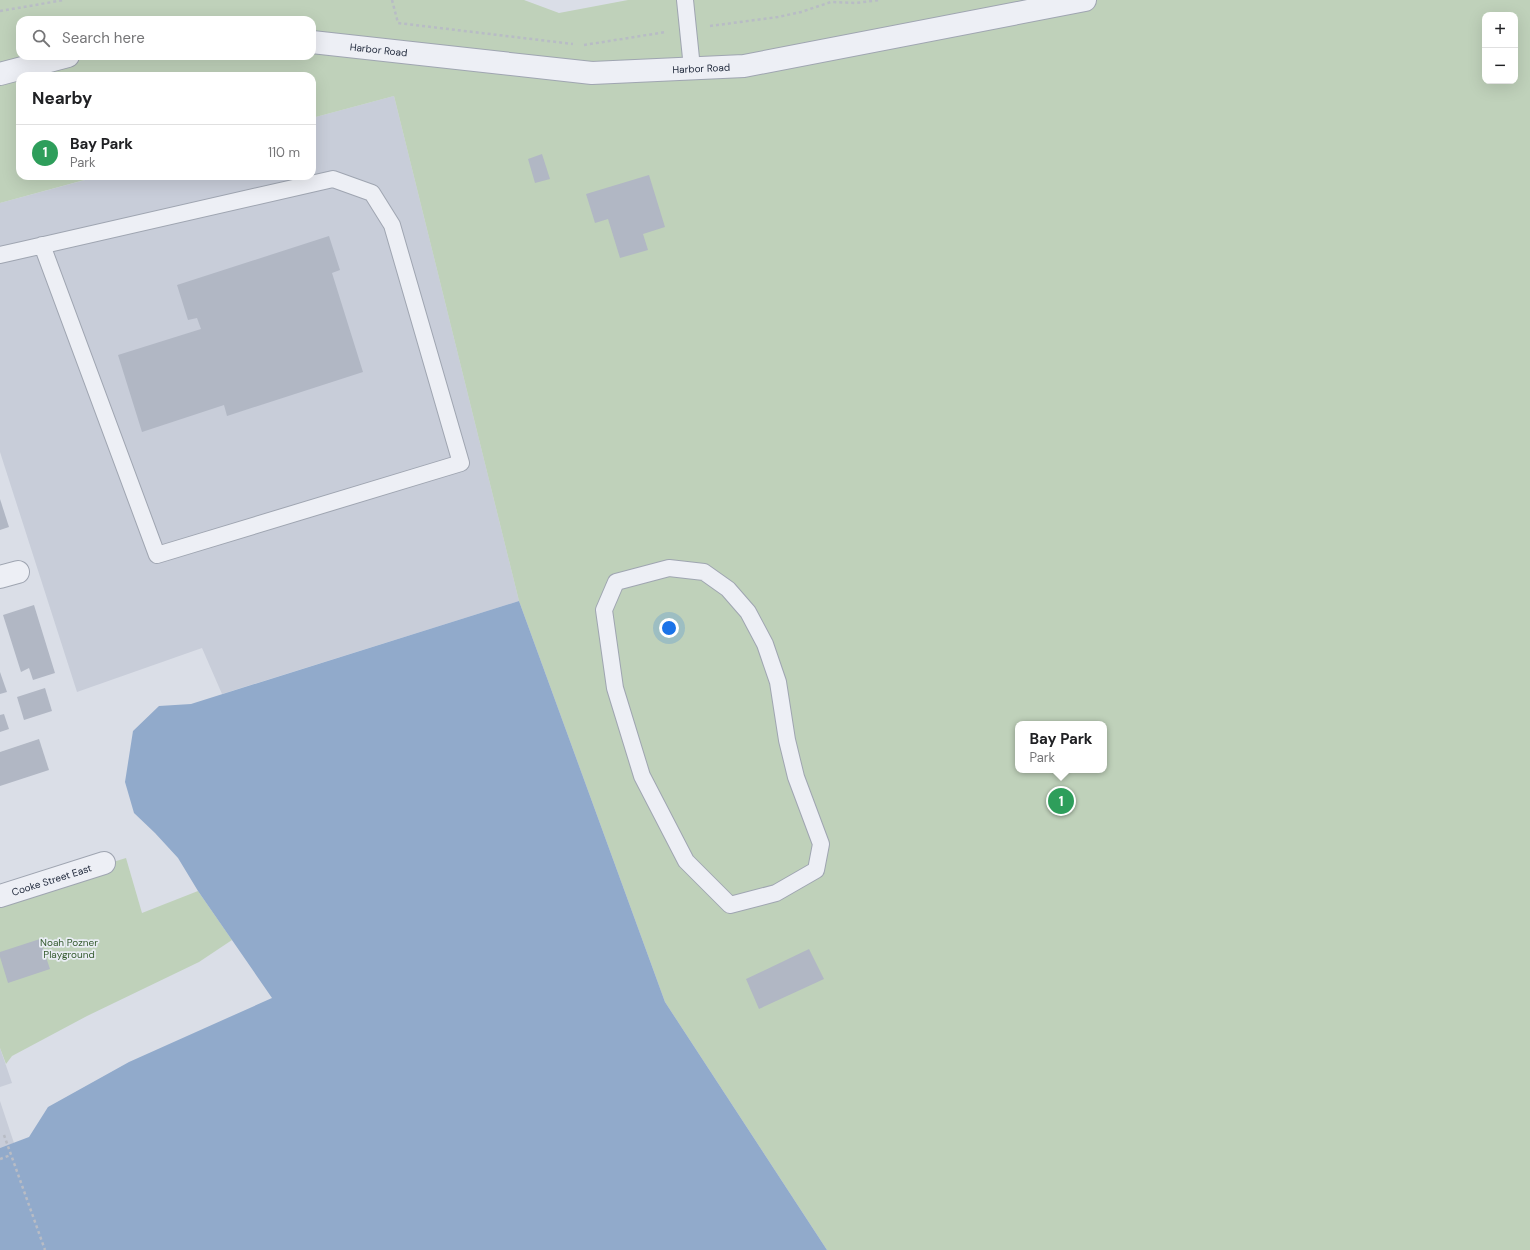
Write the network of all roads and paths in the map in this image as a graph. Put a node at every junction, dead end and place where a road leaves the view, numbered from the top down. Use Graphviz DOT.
graph roads {
  1 [pos="64,0"];
  2 [pos="392,0"];
  3 [pos="685,0"];
  4 [pos="835,0"];
  5 [pos="880,0"];
  6 [pos="1086,0"];
  7 [pos="831,2"];
  8 [pos="0,11"];
  9 [pos="709,26"];
  10 [pos="670,31"];
  11 [pos="316,42"];
  12 [pos="53,60"];
  13 [pos="692,68"];
  14 [pos="0,74"];
  15 [pos="42,245"];
  16 [pos="0,255"];
  17 [pos="616,582"];
  18 [pos="104,863"];
  19 [pos="0,896"];
  20 [pos="4,1135"];
  21 [pos="11,1155"];
  22 [pos="0,1159"];
  23 [pos="45,1250"];
  1 -- 8 [label="path"];
  2 -- 10 [label="path"];
  3 -- 13 [label="lane"];
  4 -- 7 [label="path"];
  5 -- 7 [label="path"];
  6 -- 13 [label="street, Harbor Road"];
  7 -- 9 [label="path"];
  11 -- 13 [label="street, Harbor Road"];
  12 -- 14 [label="street"];
  15 -- 15 [label="lane"];
  15 -- 16 [label="lane"];
  17 -- 17 [label="lane"];
  18 -- 19 [label="street, Cooke Street East"];
  20 -- 21 [label="path"];
  21 -- 22 [label="path"];
  21 -- 23 [label="path"];
}
